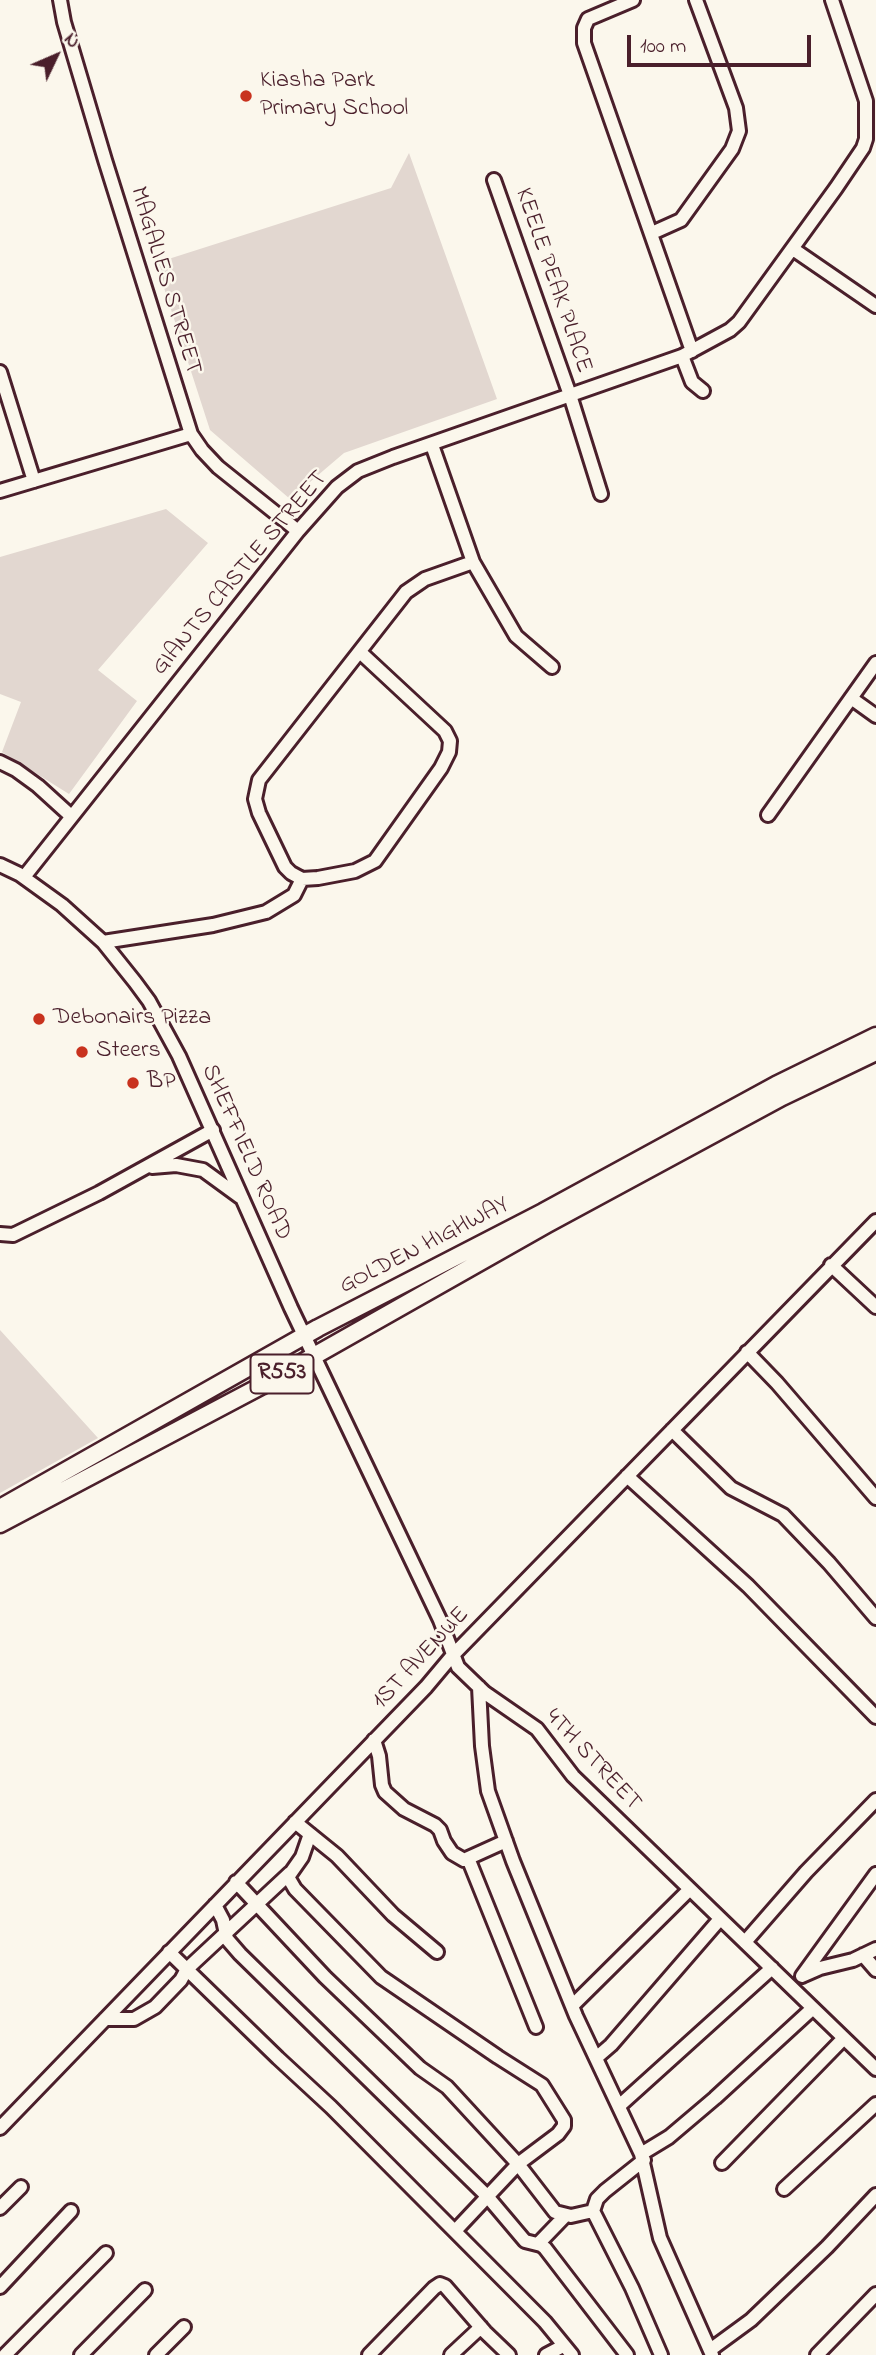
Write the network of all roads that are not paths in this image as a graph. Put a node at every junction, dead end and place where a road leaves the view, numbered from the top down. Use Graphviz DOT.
graph roads {
  1 [pos="60,0"];
  2 [pos="633,0"];
  3 [pos="696,0"];
  4 [pos="832,0"];
  5 [pos="494,180"];
  6 [pos="652,233"];
  7 [pos="793,249"];
  8 [pos="876,306"];
  9 [pos="687,354"];
  10 [pos="0,372"];
  11 [pos="703,391"];
  12 [pos="570,395"];
  13 [pos="191,434"];
  14 [pos="432,445"];
  15 [pos="34,481"];
  16 [pos="0,491"];
  17 [pos="601,494"];
  18 [pos="298,531"];
  19 [pos="473,562"];
  20 [pos="360,652"];
  21 [pos="876,663"];
  22 [pos="552,667"];
  23 [pos="851,698"];
  24 [pos="876,716"];
  25 [pos="0,762"];
  26 [pos="768,815"];
  27 [pos="71,816"];
  28 [pos="0,865"];
  29 [pos="23,877"];
  30 [pos="302,879"];
  31 [pos="103,942"];
  32 [pos="876,1035"];
  33 [pos="876,1052"];
  34 [pos="213,1130"];
  35 [pos="142,1169"];
  36 [pos="243,1199"];
  37 [pos="876,1221"];
  38 [pos="0,1234"];
  39 [pos="831,1265"];
  40 [pos="876,1307"];
  41 [pos="304,1336"];
  42 [pos="747,1352"];
  43 [pos="314,1356"];
  44 [pos="672,1430"];
  45 [pos="627,1476"];
  46 [pos="876,1498"];
  47 [pos="0,1508"];
  48 [pos="0,1524"];
  49 [pos="876,1618"];
  50 [pos="452,1656"];
  51 [pos="479,1688"];
  52 [pos="876,1717"];
  53 [pos="374,1740"];
  54 [pos="876,1800"];
  55 [pos="295,1822"];
  56 [pos="310,1835"];
  57 [pos="506,1841"];
  58 [pos="468,1858"];
  59 [pos="290,1873"];
  60 [pos="876,1874"];
  61 [pos="236,1882"];
  62 [pos="689,1890"];
  63 [pos="256,1904"];
  64 [pos="215,1905"];
  65 [pos="720,1919"];
  66 [pos="226,1932"];
  67 [pos="745,1942"];
  68 [pos="876,1949"];
  69 [pos="169,1952"];
  70 [pos="437,1952"];
  71 [pos="863,1955"];
  72 [pos="772,1968"];
  73 [pos="187,1969"];
  74 [pos="876,1970"];
  75 [pos="802,1976"];
  76 [pos="787,1982"];
  77 [pos="572,2006"];
  78 [pos="813,2008"];
  79 [pos="105,2019"];
  80 [pos="536,2027"];
  81 [pos="844,2038"];
  82 [pos="596,2058"];
  83 [pos="876,2069"];
  84 [pos="876,2104"];
  85 [pos="619,2106"];
  86 [pos="0,2128"];
  87 [pos="642,2157"];
  88 [pos="722,2162"];
  89 [pos="518,2164"];
  90 [pos="21,2187"];
  91 [pos="784,2189"];
  92 [pos="487,2196"];
  93 [pos="875,2197"];
  94 [pos="0,2208"];
  95 [pos="71,2211"];
  96 [pos="593,2211"];
  97 [pos="565,2216"];
  98 [pos="455,2231"];
  99 [pos="538,2244"];
  100 [pos="106,2253"];
  101 [pos="0,2287"];
  102 [pos="145,2290"];
  103 [pos="876,2294"];
  104 [pos="184,2327"];
  105 [pos="481,2327"];
  106 [pos="568,2350"];
  107 [pos="711,2353"];
  108 [pos="5,2355"];
  109 [pos="81,2355"];
  110 [pos="156,2355"];
  111 [pos="369,2355"];
  112 [pos="451,2355"];
  113 [pos="509,2355"];
  114 [pos="546,2355"];
  115 [pos="627,2355"];
  116 [pos="660,2355"];
  117 [pos="817,2355"];
  1 -- 13 [label="street, MAGALIES STREET"];
  2 -- 6 [label="street"];
  3 -- 6 [label="street"];
  4 -- 7 [label="street, GIANTS CASTLE STREET"];
  5 -- 12 [label="street, KEELE PEAK PLACE"];
  6 -- 9 [label="street"];
  7 -- 8 [label="street"];
  7 -- 9 [label="street, GIANTS CASTLE STREET"];
  9 -- 11 [label="street"];
  9 -- 12 [label="street, GIANTS CASTLE STREET"];
  10 -- 15 [label="street"];
  12 -- 14 [label="street, GIANTS CASTLE STREET"];
  12 -- 17 [label="street, KEELE PEAK PLACE"];
  13 -- 15 [label="street"];
  13 -- 18 [label="street, MAGALIES STREET"];
  14 -- 18 [label="street, GIANTS CASTLE STREET"];
  14 -- 19 [label="street"];
  15 -- 16 [label="street"];
  18 -- 27 [label="street, GIANTS CASTLE STREET"];
  19 -- 20 [label="street"];
  19 -- 22 [label="street"];
  20 -- 30 [label="street"];
  20 -- 30 [label="street"];
  21 -- 23 [label="street"];
  23 -- 24 [label="street"];
  23 -- 26 [label="street"];
  25 -- 27 [label="street"];
  27 -- 29 [label="street, GIANTS CASTLE STREET"];
  28 -- 29 [label="street, SHEFFIELD ROAD"];
  29 -- 31 [label="street, SHEFFIELD ROAD"];
  30 -- 31 [label="street"];
  31 -- 34 [label="street, SHEFFIELD ROAD"];
  32 -- 41 [label="main road, GOLDEN HIGHWAY / R553"];
  33 -- 43 [label="main road, GOLDEN HIGHWAY / R553"];
  34 -- 35 [label="street"];
  34 -- 36 [label="street, SHEFFIELD ROAD"];
  35 -- 36 [label="street"];
  35 -- 38 [label="street"];
  36 -- 41 [label="street, SHEFFIELD ROAD"];
  37 -- 39 [label="street, 1ST AVENUE"];
  39 -- 40 [label="street"];
  39 -- 42 [label="street, 1ST AVENUE"];
  41 -- 43 [label="street, SHEFFIELD ROAD"];
  41 -- 47 [label="main road, GOLDEN HIGHWAY / R553"];
  42 -- 44 [label="street, 1ST AVENUE"];
  42 -- 46 [label="street"];
  43 -- 48 [label="main road, GOLDEN HIGHWAY / R553"];
  43 -- 50 [label="street, 4TH STREET"];
  44 -- 45 [label="street, 1ST AVENUE"];
  44 -- 49 [label="street"];
  45 -- 50 [label="street, 1ST AVENUE"];
  45 -- 52 [label="street"];
  50 -- 51 [label="street, 4TH STREET"];
  50 -- 53 [label="street, 1ST AVENUE"];
  51 -- 57 [label="street"];
  51 -- 62 [label="street, 4TH STREET"];
  53 -- 55 [label="street, 1ST AVENUE"];
  53 -- 58 [label="street"];
  54 -- 67 [label="street"];
  55 -- 56 [label="street"];
  55 -- 61 [label="street, 1ST AVENUE"];
  56 -- 59 [label="street"];
  56 -- 70 [label="street"];
  57 -- 58 [label="street"];
  57 -- 77 [label="street"];
  58 -- 80 [label="street"];
  59 -- 63 [label="street"];
  59 -- 89 [label="street"];
  60 -- 75 [label="street"];
  61 -- 63 [label="street"];
  61 -- 64 [label="street, 1ST AVENUE"];
  62 -- 65 [label="street, 4TH STREET"];
  62 -- 77 [label="street"];
  63 -- 66 [label="street"];
  63 -- 89 [label="street"];
  64 -- 66 [label="street"];
  64 -- 69 [label="street, 1ST AVENUE"];
  65 -- 67 [label="street, 4TH STREET"];
  65 -- 82 [label="street"];
  66 -- 73 [label="street"];
  66 -- 92 [label="street"];
  67 -- 72 [label="street, 4TH STREET"];
  68 -- 71 [label="street"];
  69 -- 73 [label="street"];
  69 -- 79 [label="street, 1ST AVENUE"];
  71 -- 74 [label="street"];
  71 -- 75 [label="street"];
  72 -- 76 [label="street, 4TH STREET"];
  72 -- 85 [label="street"];
  73 -- 79 [label="street"];
  73 -- 98 [label="street"];
  75 -- 76 [label="street"];
  76 -- 78 [label="street, 4TH STREET"];
  77 -- 82 [label="street"];
  78 -- 81 [label="street, 4TH STREET"];
  78 -- 87 [label="street"];
  79 -- 86 [label="street, 1ST AVENUE"];
  81 -- 83 [label="street, 4TH STREET"];
  81 -- 88 [label="street"];
  82 -- 85 [label="street"];
  84 -- 91 [label="street"];
  85 -- 87 [label="street"];
  87 -- 96 [label="street"];
  87 -- 107 [label="street"];
  89 -- 92 [label="street"];
  89 -- 97 [label="street"];
  90 -- 94 [label="street"];
  92 -- 98 [label="street"];
  92 -- 99 [label="street"];
  93 -- 107 [label="street"];
  95 -- 101 [label="street"];
  96 -- 97 [label="street"];
  96 -- 116 [label="street"];
  97 -- 99 [label="street"];
  98 -- 106 [label="street"];
  99 -- 115 [label="street"];
  100 -- 108 [label="street"];
  102 -- 109 [label="street"];
  103 -- 117 [label="street"];
  104 -- 110 [label="street"];
  105 -- 111 [label="street"];
  105 -- 112 [label="street"];
  105 -- 113 [label="street"];
  106 -- 114 [label="street"];
}
